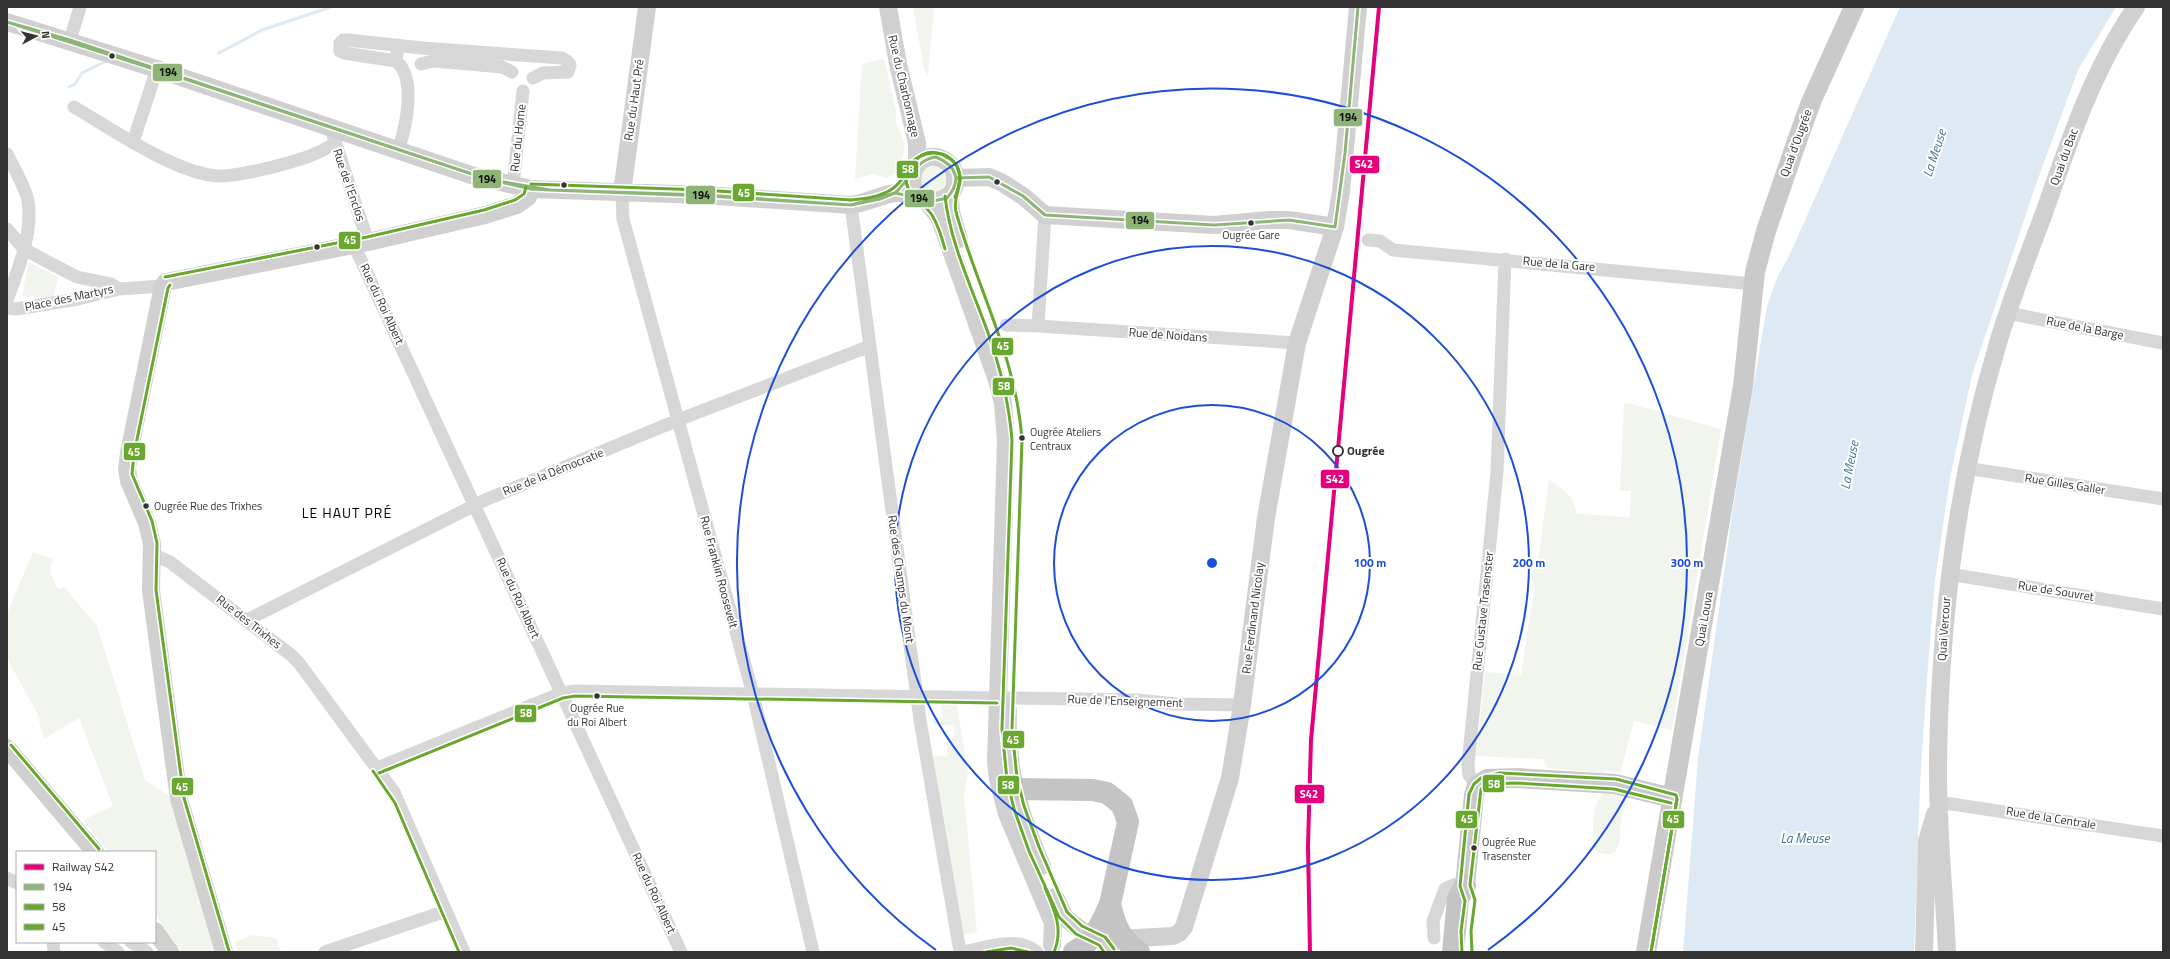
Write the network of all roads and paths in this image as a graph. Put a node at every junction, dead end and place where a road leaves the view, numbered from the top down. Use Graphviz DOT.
graph roads {
  1 [pos="80,7"];
  2 [pos="647,7"];
  3 [pos="888,7"];
  4 [pos="900,7"];
  5 [pos="1358,7"];
  6 [pos="1854,7"];
  7 [pos="2136,7"];
  8 [pos="7,22"];
  9 [pos="70,40"];
  10 [pos="398,44"];
  11 [pos="422,48"];
  12 [pos="514,56"];
  13 [pos="536,56"];
  14 [pos="396,61"];
  15 [pos="421,64"];
  16 [pos="157,69"];
  17 [pos="512,72"];
  18 [pos="533,78"];
  19 [pos="408,82"];
  20 [pos="523,91"];
  21 [pos="74,107"];
  22 [pos="333,135"];
  23 [pos="133,142"];
  24 [pos="398,150"];
  25 [pos="7,154"];
  26 [pos="943,159"];
  27 [pos="914,170"];
  28 [pos="956,178"];
  29 [pos="513,186"];
  30 [pos="531,189"];
  31 [pos="622,193"];
  32 [pos="895,193"];
  33 [pos="950,195"];
  34 [pos="924,200"];
  35 [pos="851,204"];
  36 [pos="1044,215"];
  37 [pos="1335,227"];
  38 [pos="7,229"];
  39 [pos="1368,240"];
  40 [pos="361,244"];
  41 [pos="24,249"];
  42 [pos="1505,259"];
  43 [pos="164,284"];
  44 [pos="1753,284"];
  45 [pos="119,289"];
  46 [pos="7,300"];
  47 [pos="7,308"];
  48 [pos="2007,313"];
  49 [pos="1006,325"];
  50 [pos="1038,326"];
  51 [pos="1297,343"];
  52 [pos="2163,343"];
  53 [pos="870,346"];
  54 [pos="678,420"];
  55 [pos="1966,468"];
  56 [pos="2163,499"];
  57 [pos="475,504"];
  58 [pos="152,554"];
  59 [pos="1949,574"];
  60 [pos="2163,609"];
  61 [pos="247,620"];
  62 [pos="562,693"];
  63 [pos="753,694"];
  64 [pos="917,697"];
  65 [pos="1002,698"];
  66 [pos="1242,705"];
  67 [pos="7,748"];
  68 [pos="377,768"];
  69 [pos="1477,786"];
  70 [pos="1014,789"];
  71 [pos="1672,798"];
  72 [pos="1938,802"];
  73 [pos="2163,836"];
  74 [pos="94,851"];
  75 [pos="7,878"];
  76 [pos="16,882"];
  77 [pos="1465,886"];
  78 [pos="1110,904"];
  79 [pos="446,911"];
  80 [pos="156,932"];
  81 [pos="1085,933"];
  82 [pos="1434,938"];
  83 [pos="105,943"];
  84 [pos="134,943"];
  85 [pos="1108,949"];
  86 [pos="1046,950"];
  87 [pos="118,952"];
  88 [pos="148,952"];
  89 [pos="170,952"];
  90 [pos="224,952"];
  91 [pos="325,952"];
  92 [pos="464,952"];
  93 [pos="681,952"];
  94 [pos="813,952"];
  95 [pos="960,952"];
  96 [pos="963,952"];
  97 [pos="1074,952"];
  98 [pos="1139,952"];
  99 [pos="1453,952"];
  100 [pos="1467,952"];
  101 [pos="1646,952"];
  102 [pos="1924,952"];
  103 [pos="1947,952"];
  1 -- 9 [label="street"];
  2 -- 31 [label="main road, Rue du Haut Pré"];
  3 -- 27 [label="main road, Rue du Charbonnage"];
  4 -- 26 [label="main road, Rue du Charbonnage"];
  5 -- 37 [label="main road, Rue Ferdinand Nicolay"];
  6 -- 44 [label="main road, Quai d'Ougrée"];
  7 -- 48 [label="main road, Quai du Bac"];
  8 -- 9 [label="main road"];
  9 -- 16 [label="main road"];
  10 -- 11 [label="street"];
  10 -- 14 [label="street"];
  10 -- 14 [label="street"];
  11 -- 12 [label="street"];
  11 -- 15 [label="street"];
  12 -- 13 [label="street"];
  12 -- 17 [label="street"];
  13 -- 18 [label="street"];
  13 -- 18 [label="street"];
  14 -- 19 [label="street"];
  15 -- 17 [label="street"];
  15 -- 19 [label="street"];
  16 -- 22 [label="main road"];
  16 -- 23 [label="street"];
  17 -- 20 [label="street"];
  18 -- 20 [label="street"];
  19 -- 24 [label="street"];
  20 -- 29 [label="street, Rue du Home"];
  21 -- 23 [label="street"];
  22 -- 23 [label="street"];
  22 -- 24 [label="main road"];
  22 -- 40 [label="street, Rue de l'Enclos"];
  24 -- 29 [label="main road"];
  25 -- 41 [label="street"];
  26 -- 27 [label="main road"];
  26 -- 28 [label="main road"];
  27 -- 32 [label="main road"];
  27 -- 34 [label="main road"];
  28 -- 33 [label="main road"];
  28 -- 36 [label="main road"];
  29 -- 30 [label="main road"];
  30 -- 31 [label="main road"];
  30 -- 40 [label="main road"];
  31 -- 35 [label="main road"];
  31 -- 54 [label="street, Rue Franklin Roosevelt"];
  32 -- 34 [label="main road"];
  32 -- 35 [label="main road"];
  33 -- 34 [label="main road"];
  33 -- 65 [label="main road"];
  34 -- 65 [label="main road"];
  35 -- 53 [label="street, Rue des Champs du Mont"];
  36 -- 37 [label="main road"];
  36 -- 50 [label="street"];
  37 -- 51 [label="main road, Rue Ferdinand Nicolay"];
  38 -- 41 [label="street"];
  39 -- 42 [label="street, Rue de la Gare"];
  40 -- 43 [label="main road"];
  40 -- 57 [label="street, Rue du Roi Albert"];
  41 -- 45 [label="street, Place des Martyrs"];
  41 -- 46 [label="street, Place des Martyrs"];
  42 -- 44 [label="street, Rue de la Gare"];
  42 -- 69 [label="street, Rue Gustave Trasenster"];
  43 -- 45 [label="street"];
  43 -- 58 [label="main road"];
  44 -- 71 [label="main road, Quai Louva"];
  45 -- 47 [label="street, Place des Martyrs"];
  48 -- 52 [label="street, Rue de la Barge"];
  48 -- 55 [label="main road, Quai Vercour"];
  49 -- 50 [label="street, Rue de Noidans"];
  50 -- 51 [label="street, Rue de Noidans"];
  51 -- 66 [label="main road, Rue Ferdinand Nicolay"];
  53 -- 54 [label="street, Rue de la Démocratie"];
  53 -- 64 [label="street, Rue des Champs du Mont"];
  54 -- 57 [label="street, Rue de la Démocratie"];
  54 -- 63 [label="street, Rue Franklin Roosevelt"];
  55 -- 56 [label="street, Rue Gilles Galler"];
  55 -- 59 [label="main road, Quai Vercour"];
  57 -- 61 [label="street, Rue de la Démocratie"];
  57 -- 62 [label="street, Rue du Roi Albert"];
  58 -- 61 [label="street, Rue des Trixhes"];
  58 -- 90 [label="main road"];
  59 -- 60 [label="street, Rue de Souvret"];
  59 -- 72 [label="main road, Quai Vercour"];
  61 -- 68 [label="street, Rue des Trixhes"];
  62 -- 63 [label="street, Rue de l'Enseignement"];
  62 -- 68 [label="street, Rue de l'Enseignement"];
  62 -- 93 [label="street, Rue du Roi Albert"];
  63 -- 64 [label="street, Rue de l'Enseignement"];
  63 -- 94 [label="street, Rue Franklin Roosevelt"];
  64 -- 65 [label="street, Rue de l'Enseignement"];
  64 -- 95 [label="street, Rue des Champs du Mont"];
  65 -- 66 [label="street, Rue de l'Enseignement"];
  65 -- 70 [label="main road"];
  65 -- 86 [label="main road"];
  66 -- 85 [label="main road, Rue Ferdinand Nicolay"];
  67 -- 74 [label="main road"];
  68 -- 79 [label="street, Rue des Trixhes"];
  69 -- 71 [label="main road"];
  69 -- 77 [label="main road"];
  70 -- 78 [label="highway"];
  70 -- 81 [label="main road"];
  71 -- 101 [label="main road, Quai Louva"];
  72 -- 73 [label="street, Rue de la Centrale"];
  72 -- 102 [label="main road"];
  72 -- 103 [label="main road, Quai Vercour"];
  75 -- 76 [label="street"];
  77 -- 82 [label="street"];
  77 -- 99 [label="highway"];
  77 -- 100 [label="highway"];
  78 -- 97 [label="highway, bridge"];
  78 -- 98 [label="highway, bridge"];
  79 -- 91 [label="street"];
  79 -- 92 [label="street, Rue des Trixhes"];
  80 -- 89 [label="main road"];
  81 -- 85 [label="main road"];
  81 -- 86 [label="main road"];
  83 -- 87 [label="street"];
  84 -- 88 [label="street"];
  86 -- 96 [label="street"];
}
